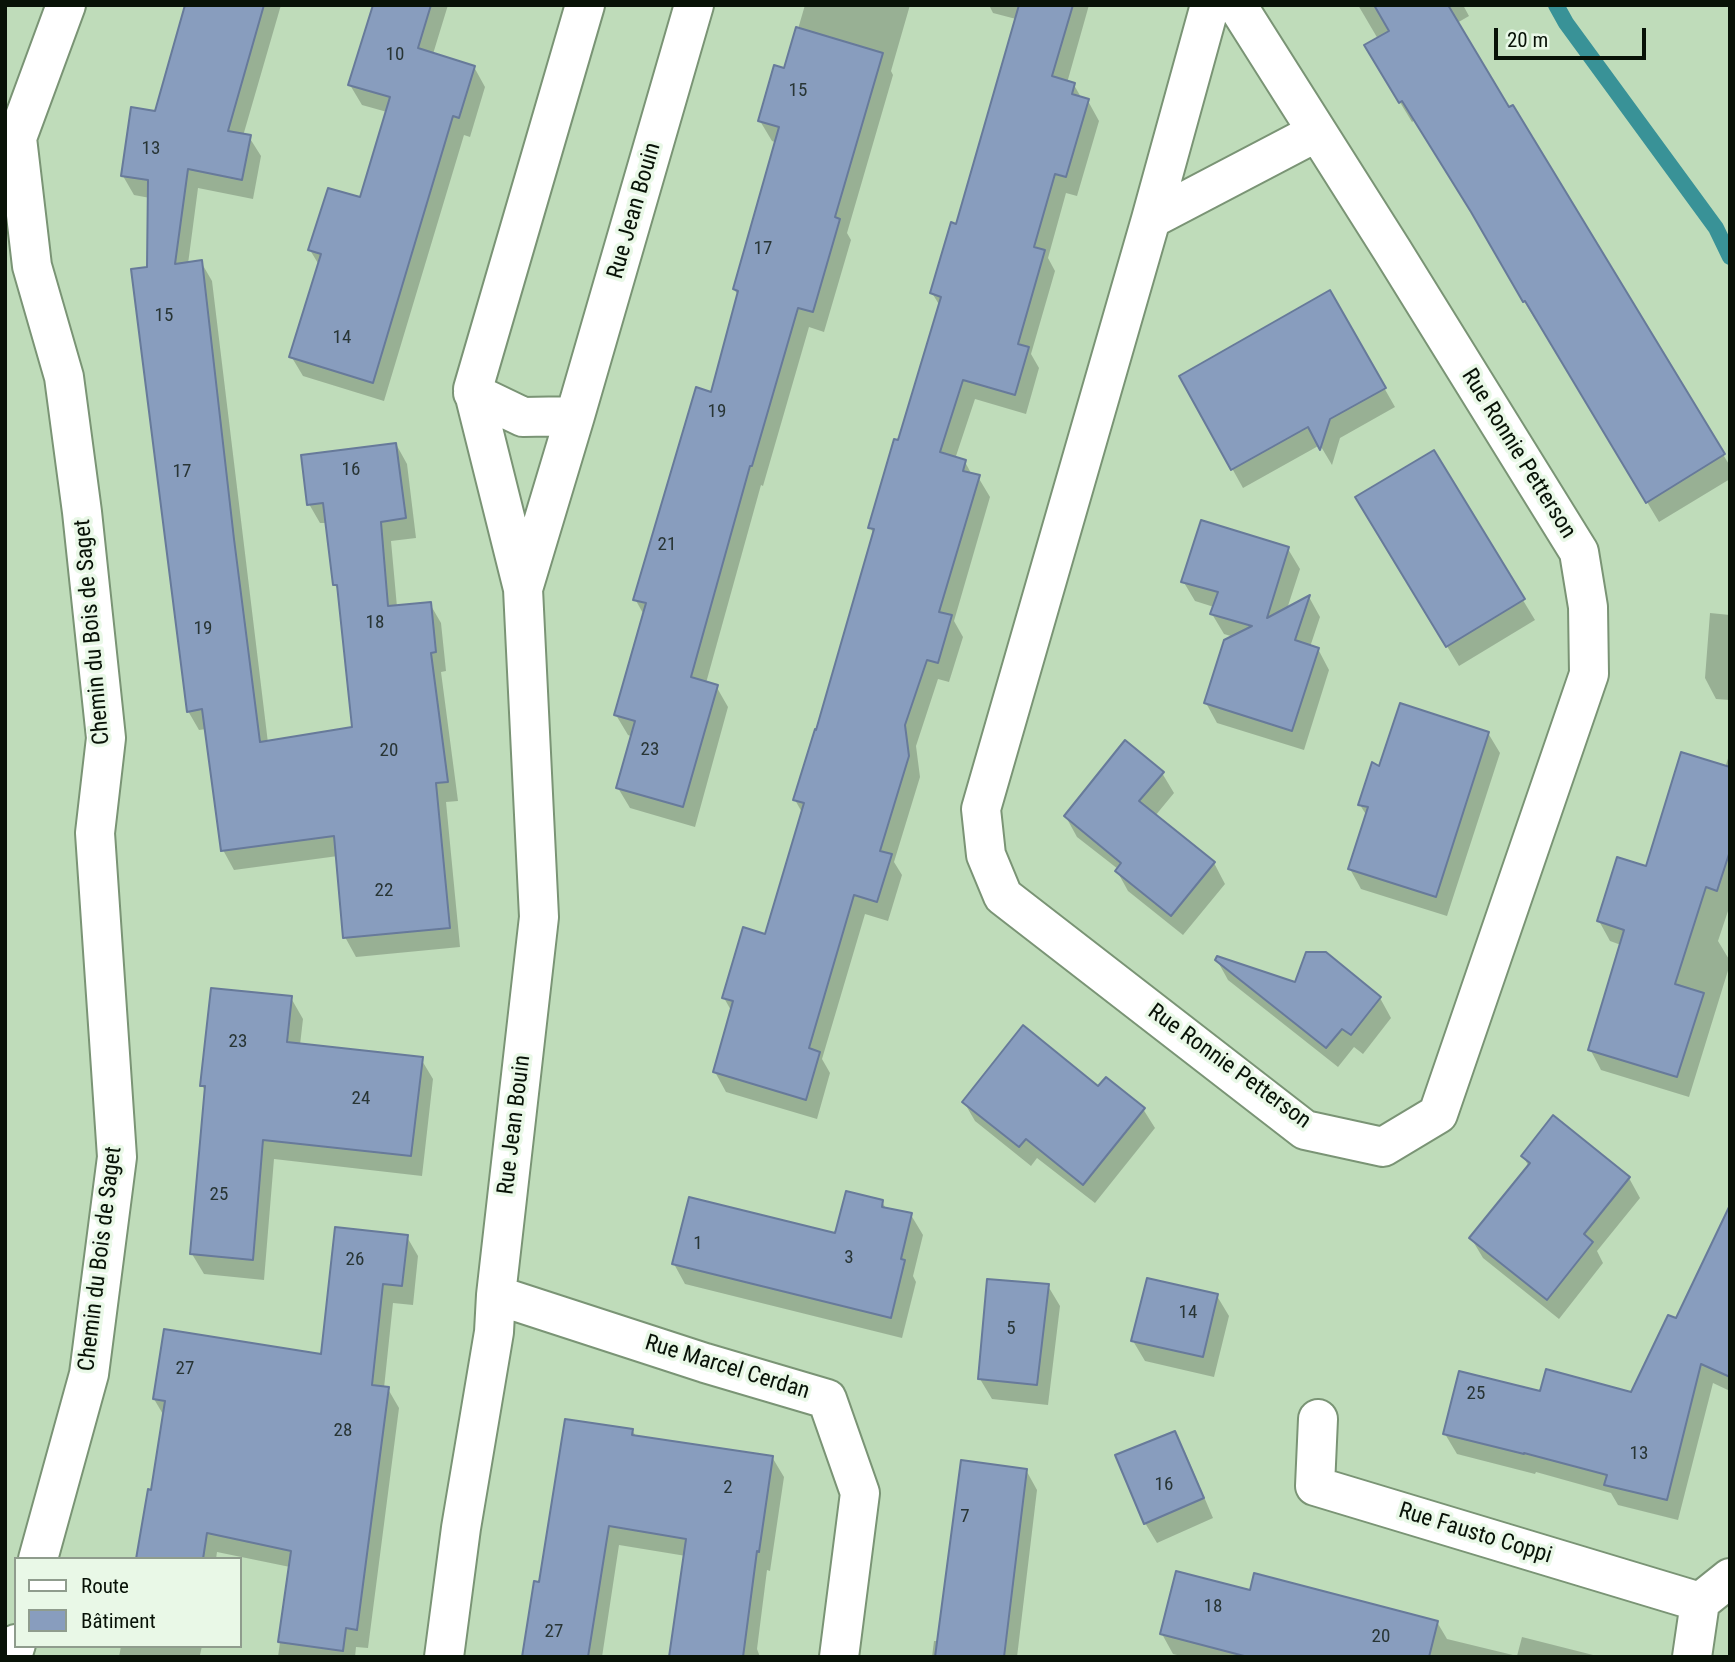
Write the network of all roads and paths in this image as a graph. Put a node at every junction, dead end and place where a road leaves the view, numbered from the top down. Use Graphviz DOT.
graph roads {
  1 [pos="66,5"];
  2 [pos="585,5"];
  3 [pos="694,5"];
  4 [pos="1210,5"];
  5 [pos="1237,5"];
  6 [pos="1317,132"];
  7 [pos="1151,219"];
  8 [pos="473,393"];
  9 [pos="575,416"];
  10 [pos="523,589"];
  11 [pos="496,1295"];
  12 [pos="1318,1419"];
  13 [pos="39,1557"];
  14 [pos="1730,1578"];
  15 [pos="1700,1602"];
  16 [pos="444,1657"];
  17 [pos="839,1657"];
  18 [pos="1692,1657"];
  1 -- 13 [label="street, Chemin du Bois de Saget"];
  2 -- 8 [label="street, Rue Jean Bouin"];
  3 -- 9 [label="street, Rue Jean Bouin"];
  4 -- 7 [label="street, Rue Ronnie Petterson"];
  5 -- 6 [label="street, Rue Ronnie Petterson"];
  6 -- 7 [label="street"];
  6 -- 7 [label="street, Rue Ronnie Petterson"];
  8 -- 9 [label="street"];
  8 -- 10 [label="street, Rue Jean Bouin"];
  9 -- 10 [label="street, Rue Jean Bouin"];
  10 -- 11 [label="street, Rue Jean Bouin"];
  11 -- 16 [label="street, Rue Jean Bouin"];
  11 -- 17 [label="street, Rue Marcel Cerdan"];
  12 -- 15 [label="street, Rue Fausto Coppi"];
  14 -- 15 [label="street"];
  15 -- 18 [label="street"];
}
